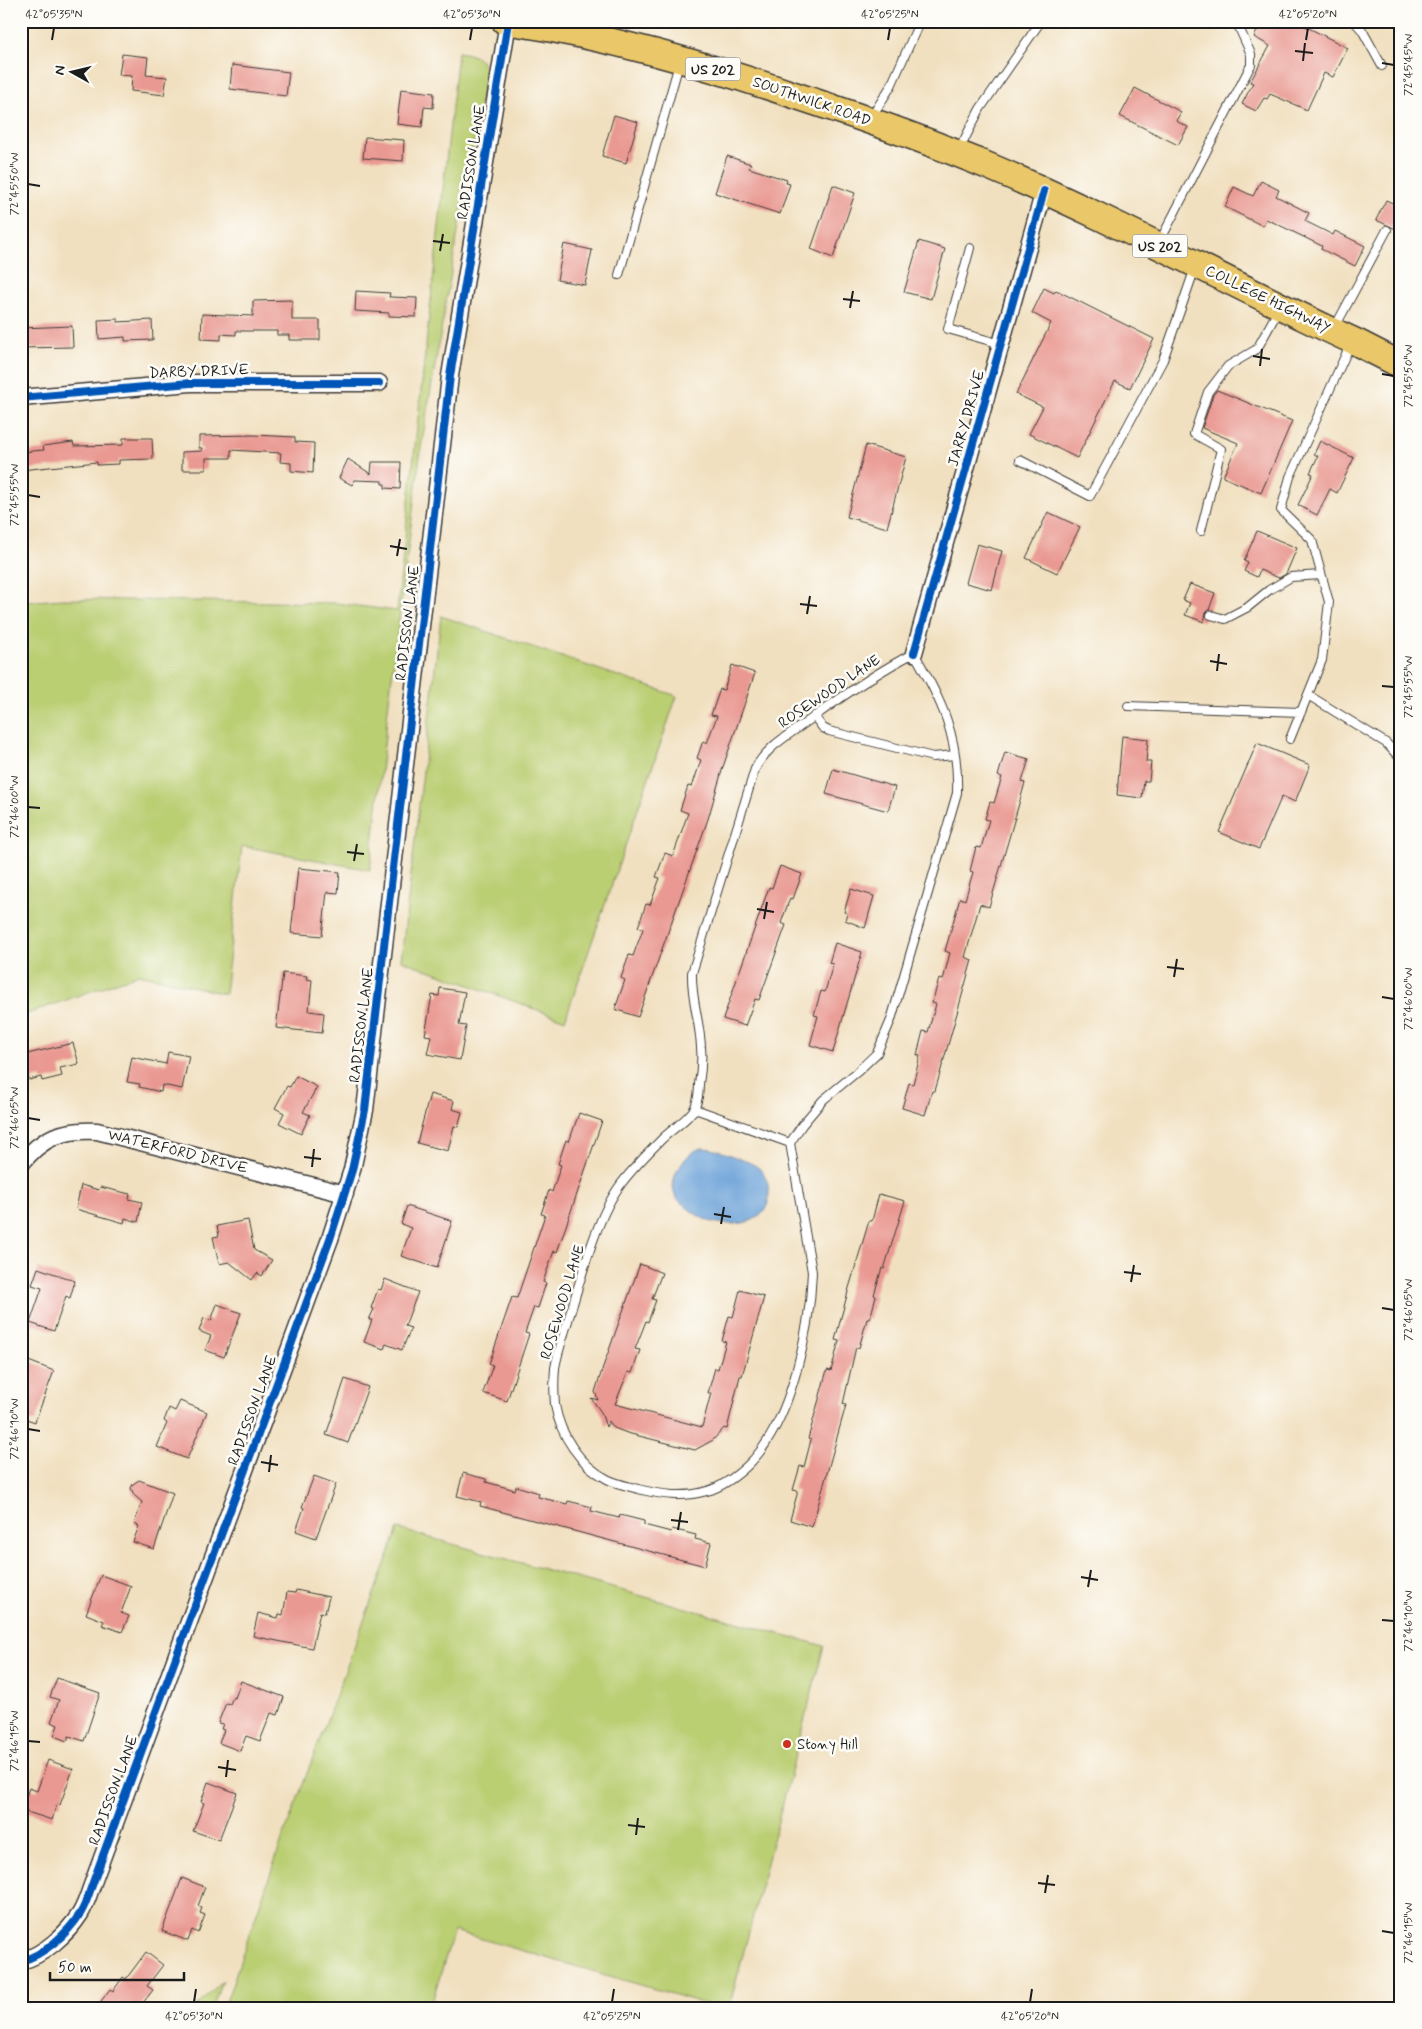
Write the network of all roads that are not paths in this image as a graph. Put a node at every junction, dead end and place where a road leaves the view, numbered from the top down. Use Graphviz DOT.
graph roads {
  1 [pos="506,21"];
  2 [pos="920,21"];
  3 [pos="1041,21"];
  4 [pos="1236,21"];
  5 [pos="1354,21"];
  6 [pos="680,60"];
  7 [pos="1382,66"];
  8 [pos="869,120"];
  9 [pos="914,137"];
  10 [pos="958,153"];
  11 [pos="1044,191"];
  12 [pos="1387,230"];
  13 [pos="1158,245"];
  14 [pos="970,248"];
  15 [pos="1196,264"];
  16 [pos="619,275"];
  17 [pos="1281,306"];
  18 [pos="1343,335"];
  19 [pos="1001,344"];
  20 [pos="1401,365"];
  21 [pos="379,383"];
  22 [pos="21,398"];
  23 [pos="1020,460"];
  24 [pos="1201,532"];
  25 [pos="1322,575"];
  26 [pos="1212,615"];
  27 [pos="914,654"];
  28 [pos="1308,695"];
  29 [pos="1128,706"];
  30 [pos="1301,712"];
  31 [pos="814,716"];
  32 [pos="1290,740"];
  33 [pos="955,755"];
  34 [pos="1401,760"];
  35 [pos="695,1109"];
  36 [pos="790,1143"];
  37 [pos="21,1164"];
  38 [pos="345,1194"];
  39 [pos="21,1961"];
  1 -- 6 [label="highway, SOUTHWICK ROAD / US 202"];
  1 -- 38 [label="street, RADISSON LANE"];
  2 -- 8 [label="lane"];
  3 -- 10 [label="lane"];
  4 -- 13 [label="lane"];
  5 -- 7 [label="lane"];
  6 -- 8 [label="highway, SOUTHWICK ROAD / US 202"];
  6 -- 16 [label="lane"];
  8 -- 9 [label="highway, SOUTHWICK ROAD / US 202"];
  9 -- 10 [label="highway, COLLEGE HIGHWAY / US 202"];
  10 -- 11 [label="highway, COLLEGE HIGHWAY / US 202"];
  11 -- 13 [label="highway, COLLEGE HIGHWAY / US 202"];
  11 -- 19 [label="street, JARRY DRIVE"];
  12 -- 18 [label="lane"];
  13 -- 15 [label="highway, COLLEGE HIGHWAY / US 202"];
  14 -- 19 [label="lane"];
  15 -- 17 [label="highway, COLLEGE HIGHWAY / US 202"];
  15 -- 23 [label="lane"];
  17 -- 18 [label="highway, COLLEGE HIGHWAY / US 202"];
  17 -- 24 [label="lane"];
  18 -- 20 [label="highway, COLLEGE HIGHWAY / US 202"];
  18 -- 25 [label="lane"];
  19 -- 27 [label="street, JARRY DRIVE"];
  21 -- 22 [label="street, DARBY DRIVE"];
  25 -- 26 [label="lane"];
  25 -- 28 [label="lane"];
  27 -- 31 [label="lane, ROSEWOOD LANE"];
  27 -- 33 [label="lane"];
  28 -- 30 [label="lane"];
  28 -- 34 [label="lane"];
  29 -- 30 [label="lane"];
  30 -- 32 [label="lane"];
  31 -- 33 [label="lane"];
  31 -- 35 [label="lane, ROSEWOOD LANE"];
  33 -- 36 [label="lane"];
  35 -- 36 [label="lane"];
  35 -- 36 [label="lane, ROSEWOOD LANE"];
  37 -- 38 [label="street, WATERFORD DRIVE"];
  38 -- 39 [label="street, RADISSON LANE"];
}
